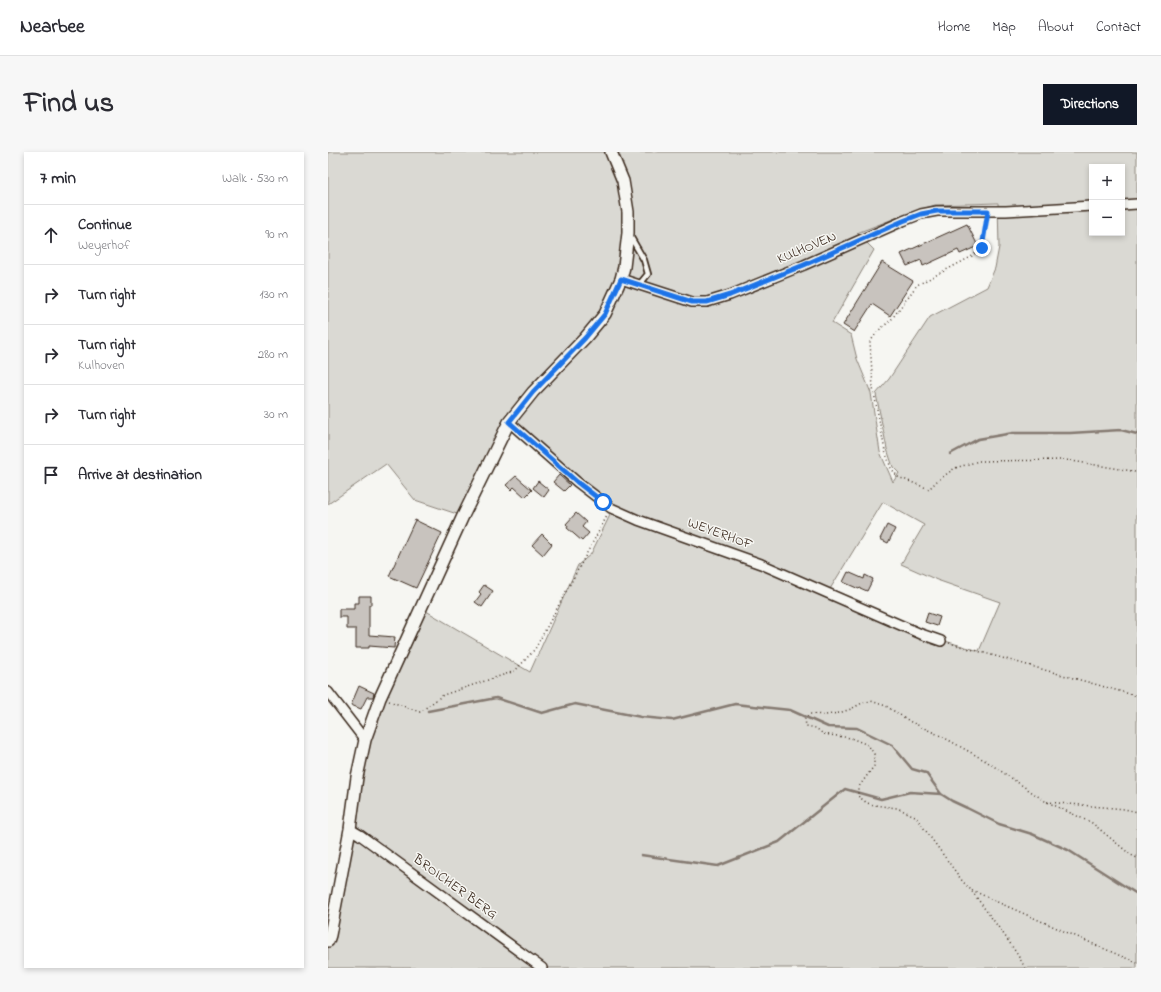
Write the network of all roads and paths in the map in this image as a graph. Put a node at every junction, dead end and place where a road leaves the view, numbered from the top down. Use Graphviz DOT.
graph roads {
  1 [pos="611,152"];
  2 [pos="1137,204"];
  3 [pos="1125,205"];
  4 [pos="1089,206"];
  5 [pos="988,211"];
  6 [pos="628,233"];
  7 [pos="621,279"];
  8 [pos="639,285"];
  9 [pos="509,422"];
  10 [pos="1137,473"];
  11 [pos="611,508"];
  12 [pos="941,641"];
  13 [pos="328,692"];
  14 [pos="1137,696"];
  15 [pos="380,698"];
  16 [pos="365,740"];
  17 [pos="1045,801"];
  18 [pos="1137,812"];
  19 [pos="350,829"];
  20 [pos="1137,858"];
  21 [pos="971,890"];
  22 [pos="328,941"];
  23 [pos="1137,963"];
  24 [pos="542,968"];
  25 [pos="1025,968"];
  1 -- 6 [label="street"];
  2 -- 3 [label="street"];
  4 -- 5 [label="street, KULHOVEN"];
  5 -- 8 [label="street, KULHOVEN"];
  5 -- 10 [label="path"];
  6 -- 7 [label="street"];
  6 -- 8 [label="lane"];
  7 -- 8 [label="street, KULHOVEN"];
  7 -- 9 [label="street"];
  9 -- 11 [label="street, WEYERHOF"];
  9 -- 15 [label="street"];
  11 -- 12 [label="street, WEYERHOF"];
  11 -- 15 [label="path"];
  12 -- 14 [label="path"];
  13 -- 16 [label="street"];
  15 -- 16 [label="street"];
  16 -- 19 [label="street"];
  17 -- 18 [label="path"];
  17 -- 20 [label="path"];
  17 -- 21 [label="path"];
  19 -- 22 [label="street"];
  19 -- 24 [label="street, BROICHER BERG"];
  21 -- 23 [label="path"];
  21 -- 25 [label="path"];
}
